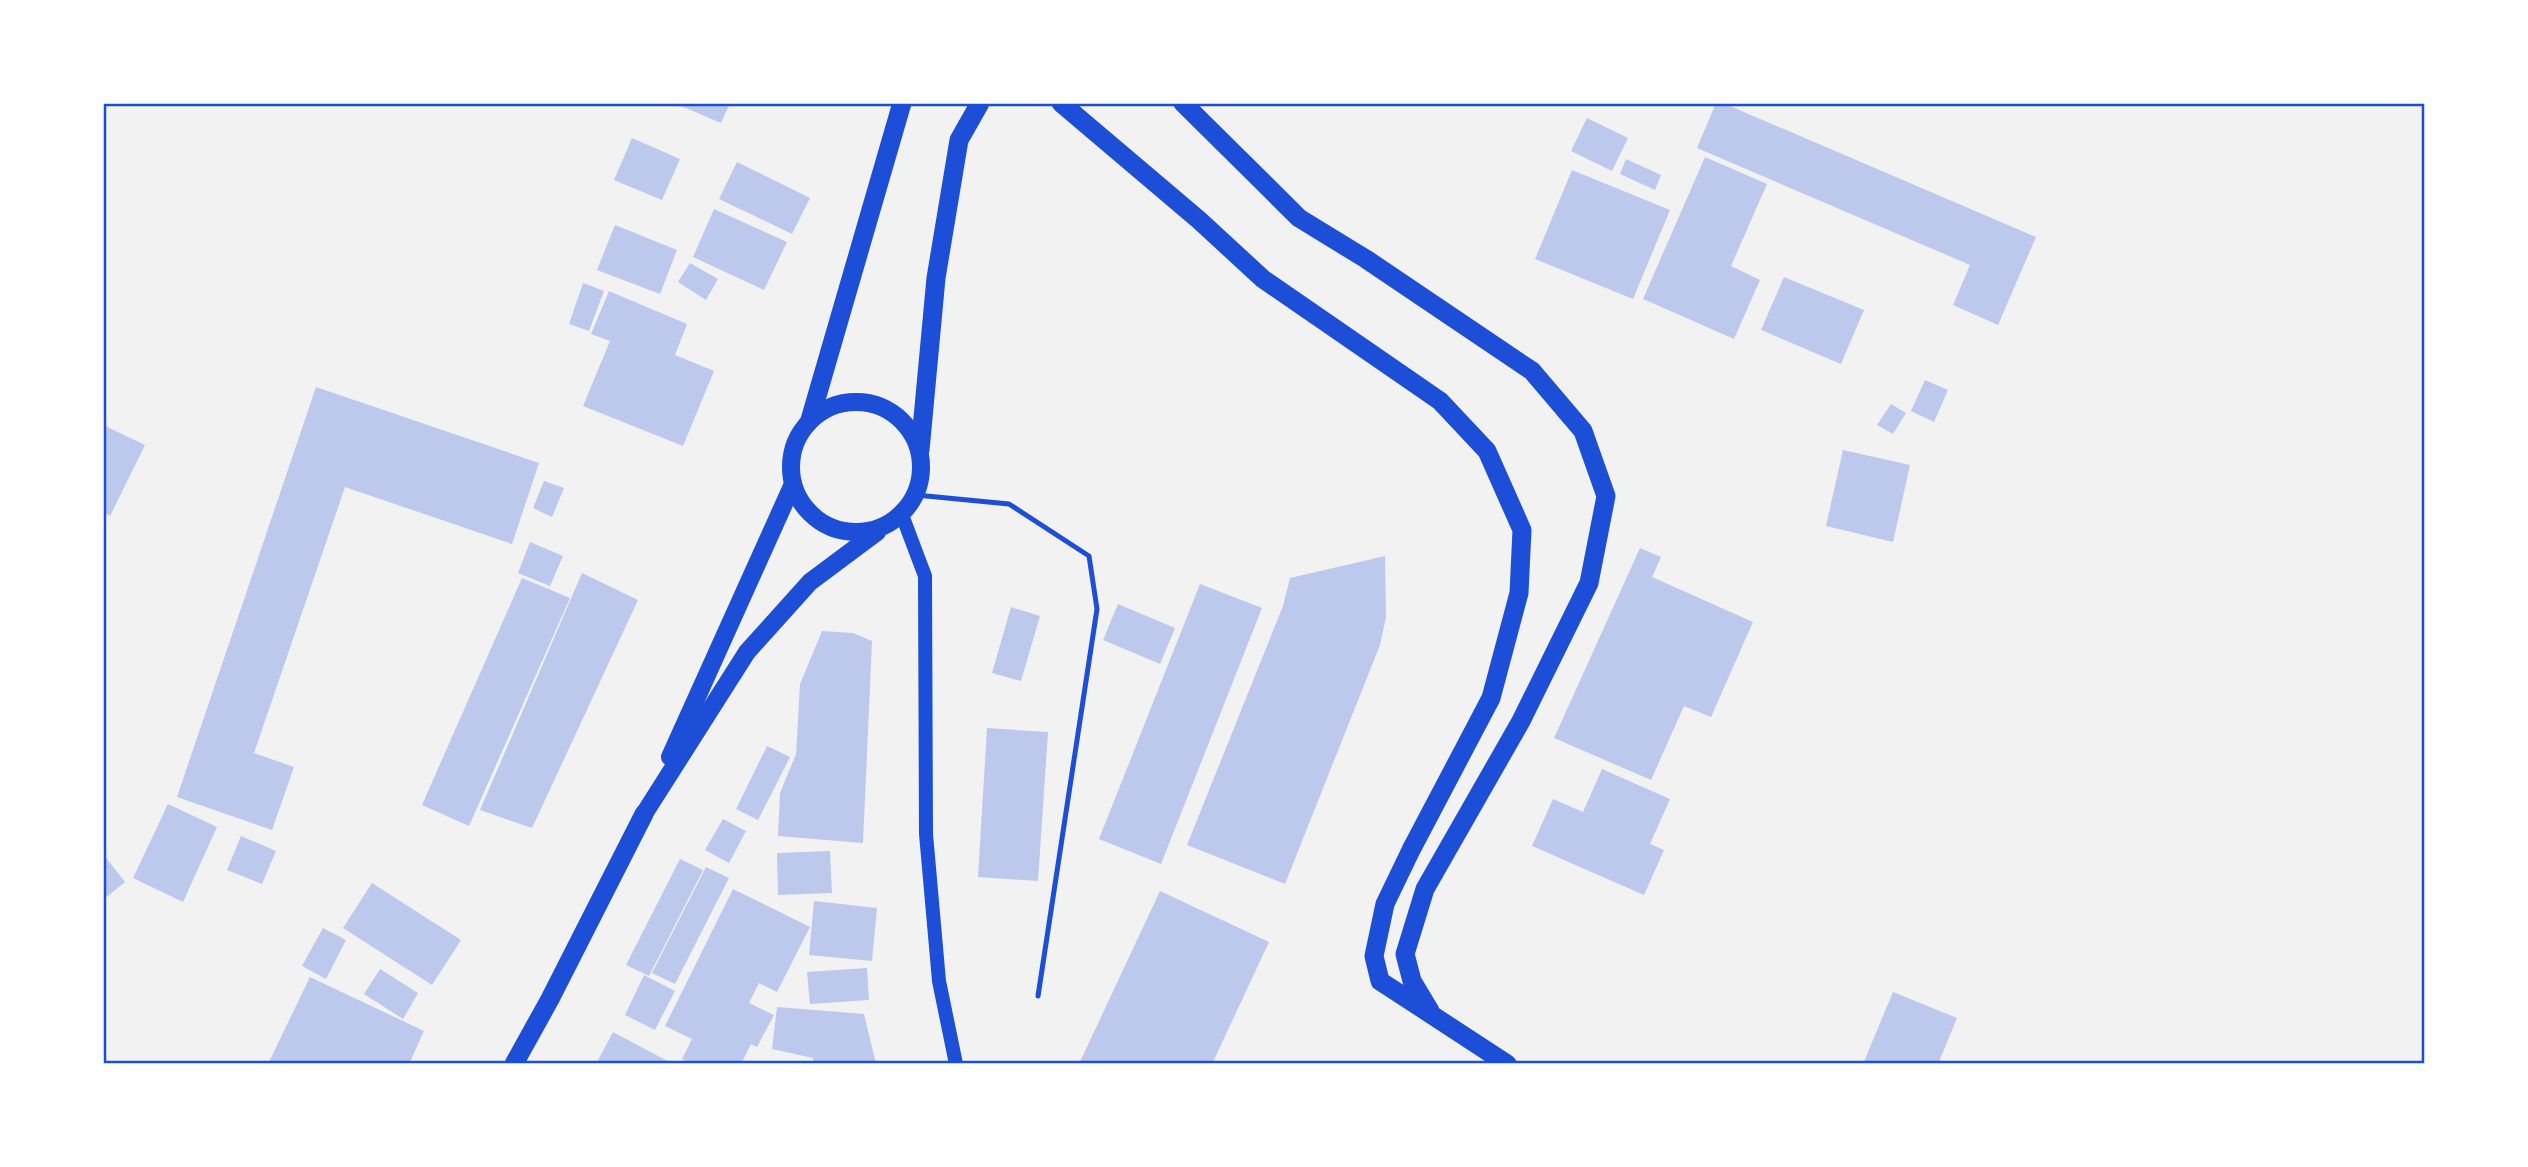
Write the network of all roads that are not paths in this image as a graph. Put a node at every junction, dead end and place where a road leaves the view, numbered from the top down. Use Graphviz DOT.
graph roads {
  1 [pos="902,103"];
  2 [pos="980,103"];
  3 [pos="1060,103"];
  4 [pos="1183,103"];
  5 [pos="810,420"];
  6 [pos="920,450"];
  7 [pos="793,484"];
  8 [pos="916,495"];
  9 [pos="902,514"];
  10 [pos="883,527"];
  11 [pos="645,814"];
  12 [pos="1038,996"];
  13 [pos="1434,1018"];
  14 [pos="514,1064"];
  15 [pos="956,1064"];
  16 [pos="1507,1064"];
  1 -- 5 [label="highway"];
  2 -- 6 [label="highway"];
  3 -- 13 [label="highway"];
  4 -- 13 [label="highway"];
  5 -- 6 [label="main road"];
  5 -- 7 [label="main road"];
  6 -- 8 [label="main road"];
  7 -- 10 [label="main road"];
  7 -- 11 [label="main road"];
  8 -- 9 [label="main road"];
  8 -- 12 [label="lane"];
  9 -- 10 [label="main road"];
  9 -- 15 [label="main road"];
  10 -- 11 [label="main road"];
  11 -- 14 [label="highway"];
  13 -- 16 [label="highway"];
}
